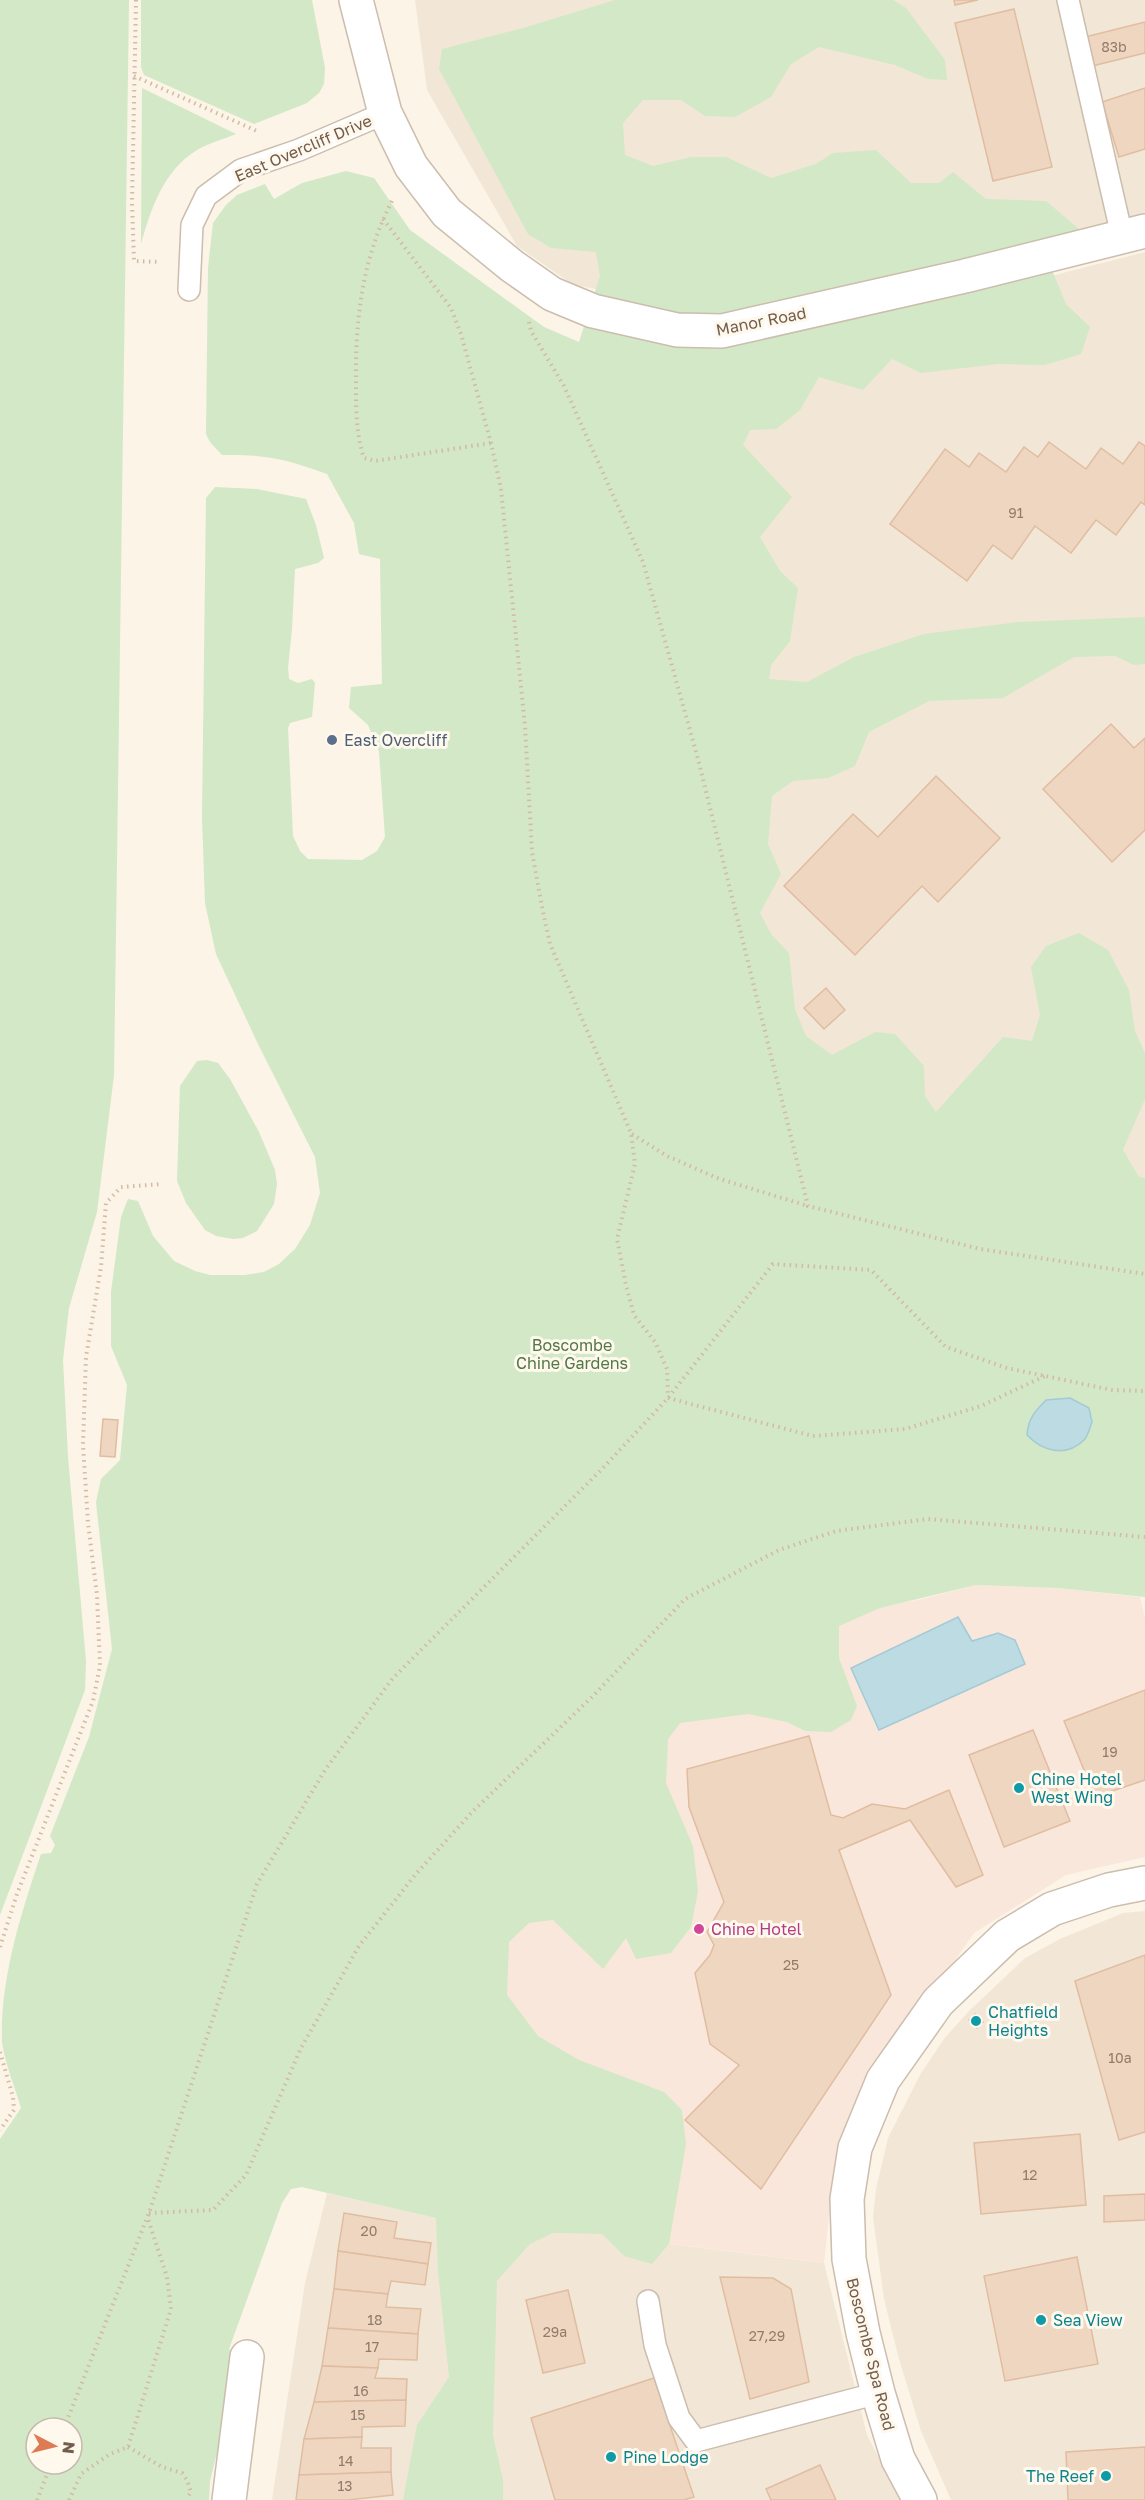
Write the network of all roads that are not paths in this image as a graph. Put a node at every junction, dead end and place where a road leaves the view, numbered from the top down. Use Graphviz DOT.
graph roads {
  1 [pos="356,0"];
  2 [pos="1068,0"];
  3 [pos="385,113"];
  4 [pos="1134,233"];
  5 [pos="189,290"];
  6 [pos="1145,1883"];
  7 [pos="648,2301"];
  8 [pos="247,2357"];
  9 [pos="878,2393"];
  10 [pos="229,2500"];
  11 [pos="920,2500"];
  1 -- 3 [label="street, East Overcliff Drive"];
  2 -- 4 [label="lane"];
  3 -- 4 [label="street, Manor Road"];
  3 -- 5 [label="lane, East Overcliff Drive"];
  6 -- 9 [label="street, Boscombe Spa Road"];
  7 -- 9 [label="lane"];
  8 -- 10 [label="street"];
  9 -- 11 [label="street, Boscombe Spa Road"];
}
